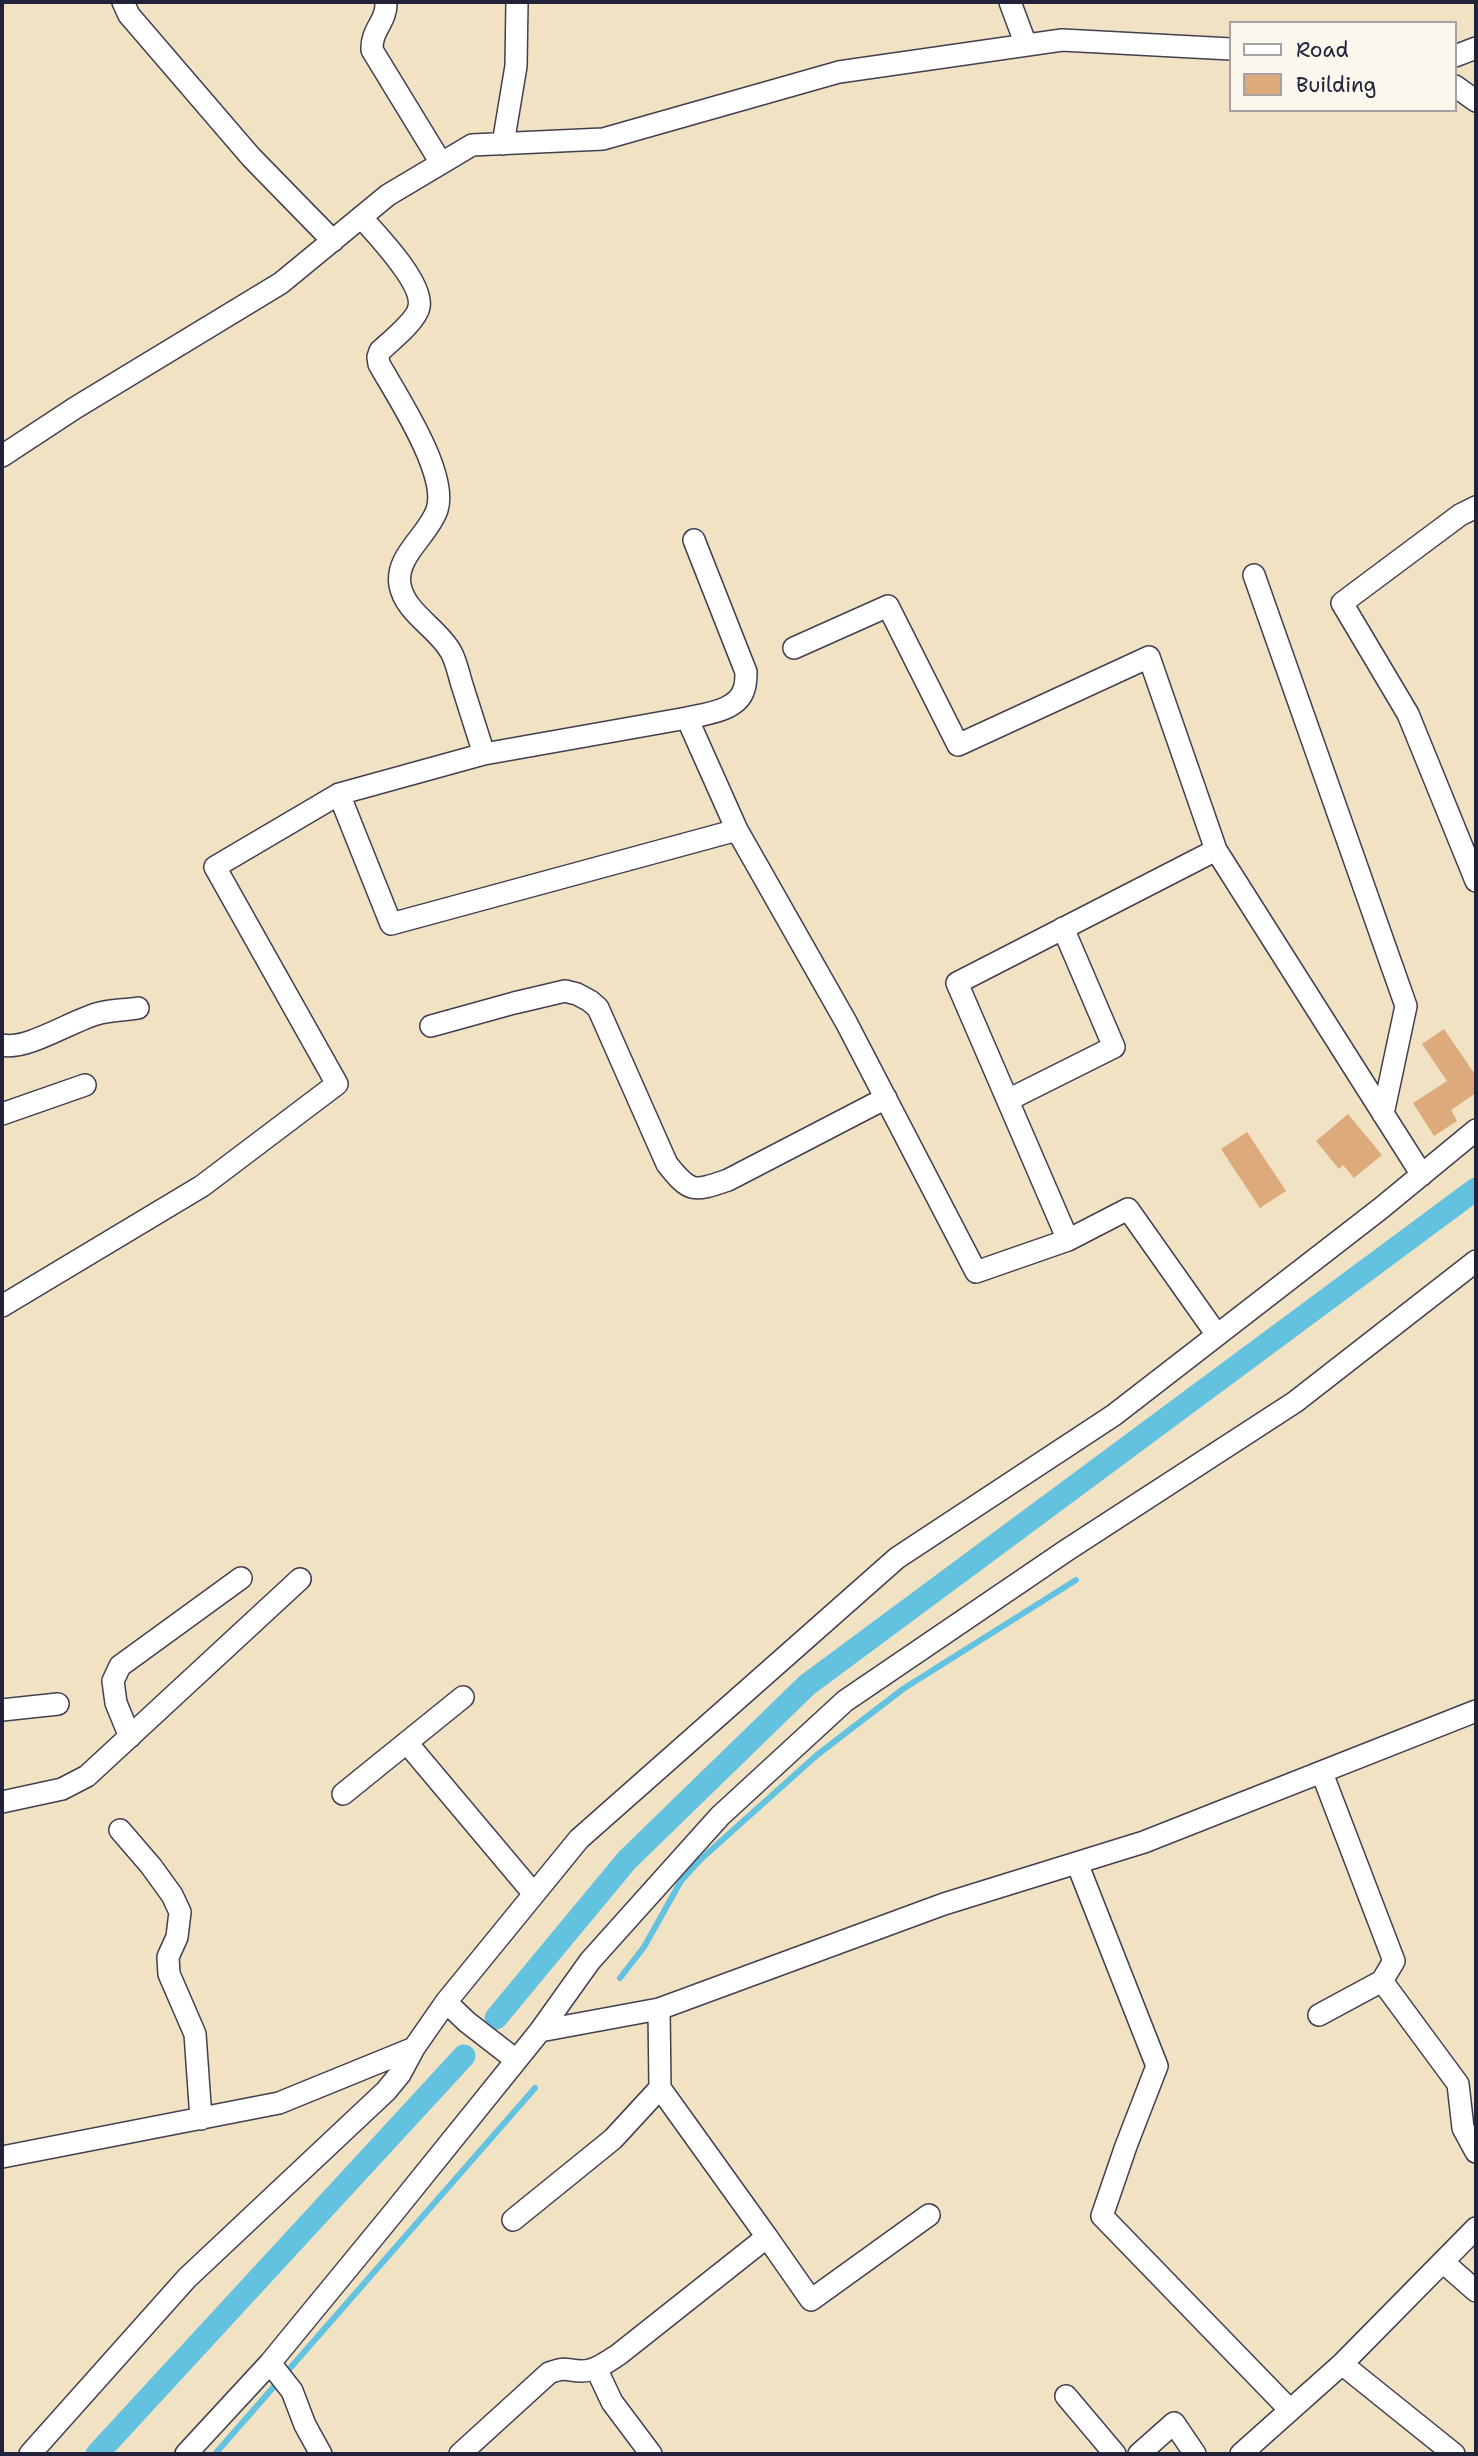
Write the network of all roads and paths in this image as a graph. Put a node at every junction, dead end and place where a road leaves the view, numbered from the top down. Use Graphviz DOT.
graph roads {
  1 [pos="123,2"];
  2 [pos="386,2"];
  3 [pos="517,2"];
  4 [pos="1010,2"];
  5 [pos="1026,45"];
  6 [pos="1476,47"];
  7 [pos="1230,49"];
  8 [pos="1457,55"];
  9 [pos="1457,87"];
  10 [pos="1476,101"];
  11 [pos="503,144"];
  12 [pos="442,163"];
  13 [pos="361,217"];
  14 [pos="333,241"];
  15 [pos="2,456"];
  16 [pos="1476,508"];
  17 [pos="694,540"];
  18 [pos="1254,575"];
  19 [pos="794,648"];
  20 [pos="687,718"];
  21 [pos="484,754"];
  22 [pos="339,793"];
  23 [pos="737,830"];
  24 [pos="1216,850"];
  25 [pos="1476,881"];
  26 [pos="1063,928"];
  27 [pos="138,1008"];
  28 [pos="431,1026"];
  29 [pos="2,1045"];
  30 [pos="85,1085"];
  31 [pos="886,1098"];
  32 [pos="1008,1100"];
  33 [pos="2,1114"];
  34 [pos="1383,1114"];
  35 [pos="1476,1130"];
  36 [pos="1422,1175"];
  37 [pos="1068,1240"];
  38 [pos="1476,1261"];
  39 [pos="2,1306"];
  40 [pos="1217,1335"];
  41 [pos="241,1578"];
  42 [pos="300,1579"];
  43 [pos="463,1697"];
  44 [pos="58,1704"];
  45 [pos="2,1710"];
  46 [pos="1476,1711"];
  47 [pos="130,1737"];
  48 [pos="407,1744"];
  49 [pos="1322,1773"];
  50 [pos="342,1794"];
  51 [pos="2,1802"];
  52 [pos="120,1830"];
  53 [pos="1077,1863"];
  54 [pos="534,1894"];
  55 [pos="1382,1981"];
  56 [pos="446,2002"];
  57 [pos="659,2008"];
  58 [pos="1319,2015"];
  59 [pos="540,2031"];
  60 [pos="414,2048"];
  61 [pos="516,2060"];
  62 [pos="660,2088"];
  63 [pos="201,2119"];
  64 [pos="1476,2152"];
  65 [pos="2,2157"];
  66 [pos="929,2216"];
  67 [pos="513,2220"];
  68 [pos="1476,2228"];
  69 [pos="767,2237"];
  70 [pos="1443,2262"];
  71 [pos="1476,2291"];
  72 [pos="1342,2364"];
  73 [pos="596,2368"];
  74 [pos="280,2376"];
  75 [pos="1066,2396"];
  76 [pos="1290,2410"];
  77 [pos="30,2454"];
  78 [pos="186,2454"];
  79 [pos="321,2454"];
  80 [pos="460,2454"];
  81 [pos="651,2454"];
  82 [pos="1115,2454"];
  83 [pos="1139,2454"];
  84 [pos="1195,2454"];
  85 [pos="1243,2454"];
  86 [pos="1454,2454"];
  1 -- 14 [label="street"];
  2 -- 12 [label="street"];
  3 -- 11 [label="street"];
  4 -- 5 [label="street"];
  5 -- 7 [label="street"];
  5 -- 11 [label="street"];
  6 -- 8 [label="street"];
  9 -- 10 [label="street"];
  11 -- 12 [label="street"];
  12 -- 13 [label="street"];
  13 -- 14 [label="street"];
  13 -- 21 [label="street"];
  14 -- 15 [label="street"];
  16 -- 25 [label="street"];
  17 -- 20 [label="street"];
  18 -- 34 [label="street"];
  19 -- 24 [label="street"];
  20 -- 21 [label="street"];
  20 -- 23 [label="street"];
  21 -- 22 [label="street"];
  22 -- 23 [label="street"];
  22 -- 39 [label="street"];
  23 -- 31 [label="street"];
  24 -- 26 [label="street"];
  24 -- 34 [label="street"];
  26 -- 32 [label="street"];
  26 -- 32 [label="street"];
  27 -- 29 [label="street"];
  28 -- 31 [label="street"];
  30 -- 33 [label="street"];
  31 -- 37 [label="street"];
  32 -- 37 [label="street"];
  34 -- 36 [label="street"];
  35 -- 36 [label="street"];
  36 -- 40 [label="street"];
  37 -- 40 [label="street"];
  38 -- 59 [label="street"];
  40 -- 54 [label="street"];
  41 -- 47 [label="street"];
  42 -- 47 [label="street"];
  43 -- 48 [label="street"];
  44 -- 45 [label="street"];
  46 -- 49 [label="street"];
  47 -- 51 [label="street"];
  48 -- 50 [label="street"];
  48 -- 54 [label="street"];
  49 -- 53 [label="street"];
  49 -- 55 [label="street"];
  52 -- 63 [label="street"];
  53 -- 57 [label="street"];
  53 -- 76 [label="street"];
  54 -- 56 [label="street"];
  55 -- 58 [label="street"];
  55 -- 64 [label="street"];
  56 -- 60 [label="street"];
  56 -- 61 [label="street"];
  57 -- 59 [label="street"];
  57 -- 62 [label="street"];
  59 -- 61 [label="street"];
  60 -- 63 [label="street"];
  60 -- 77 [label="street"];
  61 -- 74 [label="street"];
  62 -- 67 [label="street"];
  62 -- 69 [label="street"];
  63 -- 65 [label="street"];
  66 -- 69 [label="street"];
  68 -- 70 [label="street"];
  69 -- 73 [label="street"];
  70 -- 71 [label="street"];
  70 -- 72 [label="street"];
  72 -- 76 [label="street"];
  72 -- 86 [label="street"];
  73 -- 80 [label="street"];
  73 -- 81 [label="street"];
  74 -- 78 [label="street"];
  74 -- 79 [label="street"];
  75 -- 82 [label="street"];
  76 -- 85 [label="street"];
  83 -- 84 [label="street"];
}
